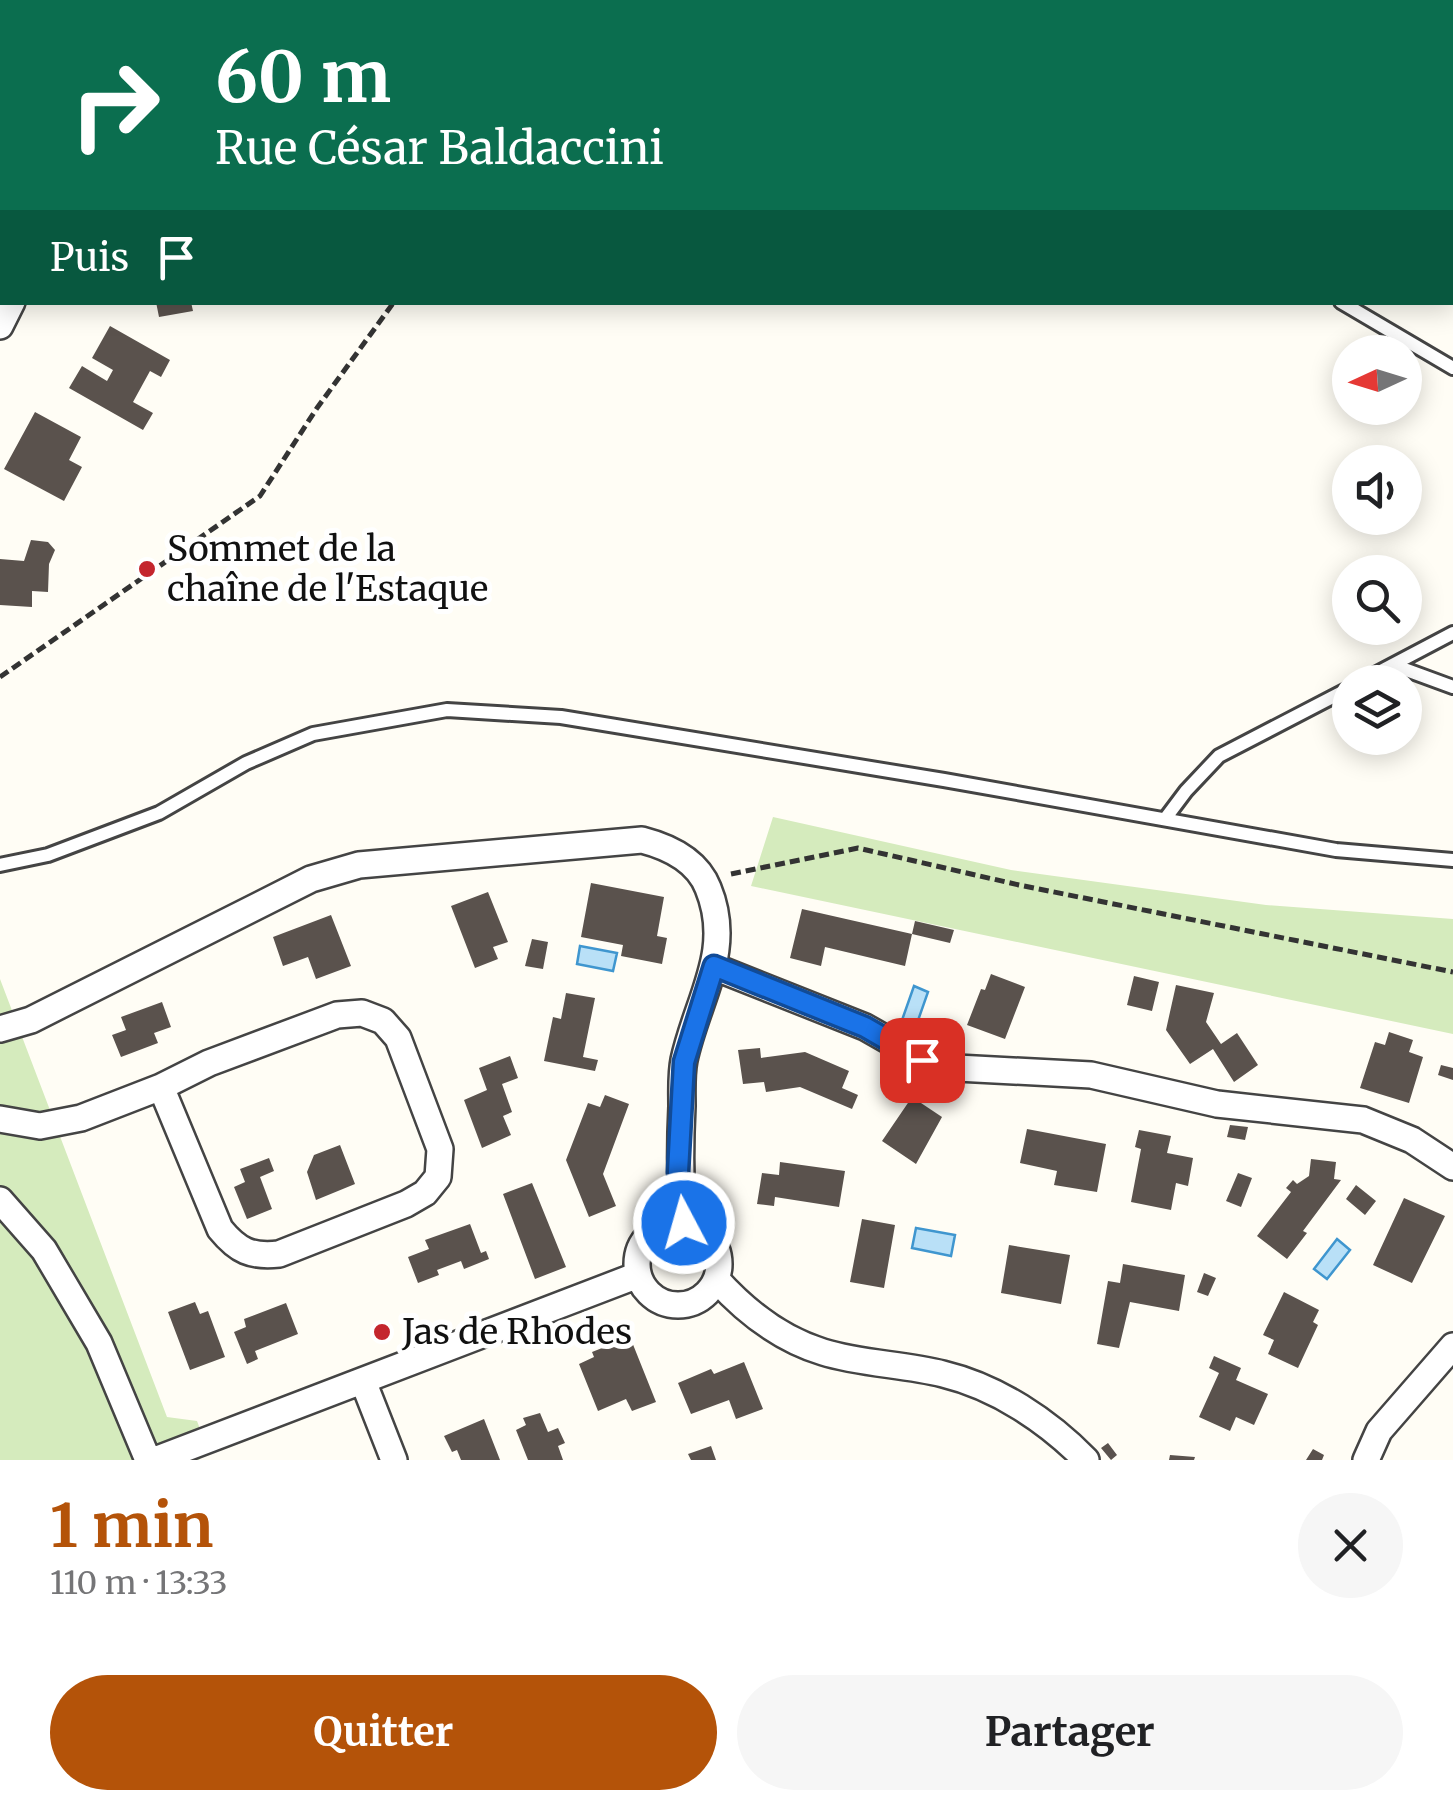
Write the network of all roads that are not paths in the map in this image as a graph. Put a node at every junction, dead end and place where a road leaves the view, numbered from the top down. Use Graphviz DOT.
graph roads {
  1 [pos="1345,305"];
  2 [pos="1453,368"];
  3 [pos="1453,633"];
  4 [pos="1393,665"];
  5 [pos="1422,676"];
  6 [pos="1453,687"];
  7 [pos="1332,697"];
  8 [pos="1165,819"];
  9 [pos="1453,860"];
  10 [pos="0,865"];
  11 [pos="714,966"];
  12 [pos="0,1029"];
  13 [pos="161,1087"];
  14 [pos="0,1119"];
  15 [pos="1453,1167"];
  16 [pos="0,1200"];
  17 [pos="684,1223"];
  18 [pos="638,1275"];
  19 [pos="716,1280"];
  20 [pos="1453,1346"];
  21 [pos="362,1381"];
  22 [pos="151,1460"];
  23 [pos="394,1460"];
  24 [pos="1086,1460"];
  25 [pos="1366,1460"];
  1 -- 2 [label="lane"];
  3 -- 4 [label="lane"];
  5 -- 6 [label="lane"];
  7 -- 8 [label="lane"];
  8 -- 9 [label="lane"];
  8 -- 10 [label="lane"];
  11 -- 12 [label="street"];
  11 -- 15 [label="street"];
  11 -- 17 [label="street"];
  13 -- 13 [label="street"];
  13 -- 14 [label="street"];
  16 -- 22 [label="street"];
  17 -- 18 [label="street"];
  17 -- 19 [label="street"];
  18 -- 19 [label="street"];
  18 -- 21 [label="street"];
  19 -- 24 [label="street"];
  20 -- 25 [label="street"];
  21 -- 22 [label="street"];
  21 -- 23 [label="street"];
}
